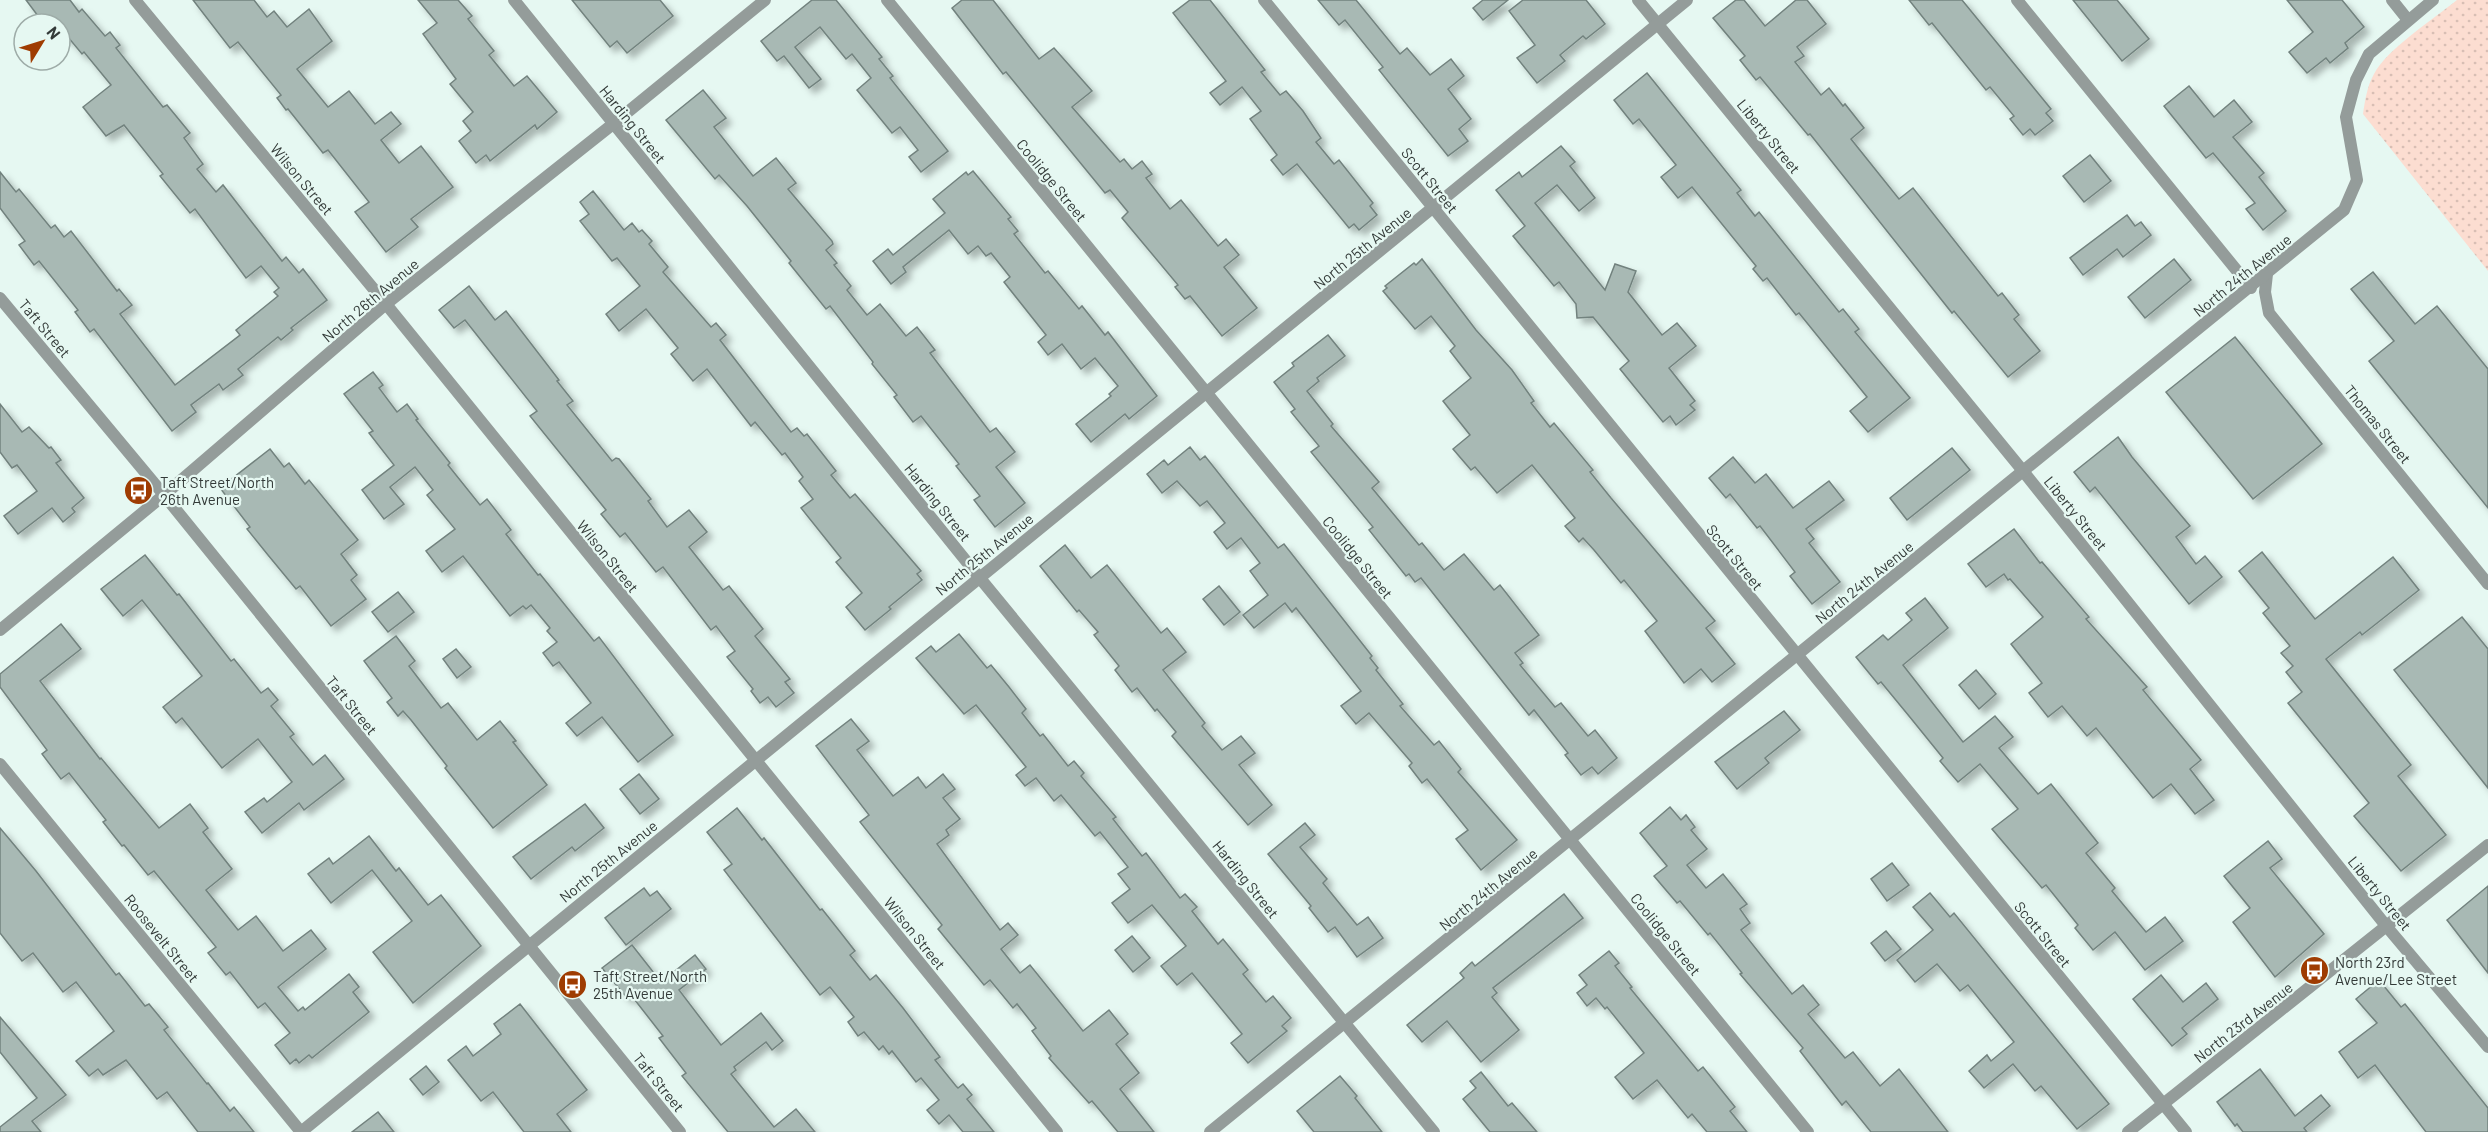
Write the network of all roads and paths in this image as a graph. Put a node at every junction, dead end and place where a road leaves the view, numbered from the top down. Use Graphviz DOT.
graph roads {
  1 [pos="135,0"];
  2 [pos="514,0"];
  3 [pos="765,0"];
  4 [pos="887,0"];
  5 [pos="1264,0"];
  6 [pos="1638,0"];
  7 [pos="1687,0"];
  8 [pos="2017,0"];
  9 [pos="2392,0"];
  10 [pos="2433,0"];
  11 [pos="2408,20"];
  12 [pos="1658,24"];
  13 [pos="613,124"];
  14 [pos="1434,208"];
  15 [pos="2268,274"];
  16 [pos="2251,288"];
  17 [pos="0,298"];
  18 [pos="386,304"];
  19 [pos="1206,394"];
  20 [pos="2023,471"];
  21 [pos="164,495"];
  22 [pos="979,577"];
  23 [pos="2488,584"];
  24 [pos="0,630"];
  25 [pos="1797,657"];
  26 [pos="755,761"];
  27 [pos="0,764"];
  28 [pos="1571,841"];
  29 [pos="2488,844"];
  30 [pos="2387,927"];
  31 [pos="528,945"];
  32 [pos="1345,1023"];
  33 [pos="2488,1047"];
  34 [pos="2163,1104"];
  35 [pos="301,1132"];
  36 [pos="680,1132"];
  37 [pos="1058,1132"];
  38 [pos="1210,1132"];
  39 [pos="1434,1132"];
  40 [pos="1808,1132"];
  41 [pos="2128,1132"];
  42 [pos="2186,1132"];
  1 -- 18 [label="street, Wilson Street"];
  2 -- 13 [label="street, Harding Street"];
  3 -- 13 [label="street, North 26th Avenue"];
  4 -- 19 [label="street, Coolidge Street"];
  5 -- 14 [label="street, Scott Street"];
  6 -- 12 [label="street, Liberty Street"];
  7 -- 12 [label="street, North 25th Avenue"];
  8 -- 16 [label="street"];
  9 -- 11 [label="street"];
  10 -- 11 [label="street, North 24th Avenue"];
  11 -- 15 [label="street, North 24th Avenue"];
  12 -- 14 [label="street, North 25th Avenue"];
  12 -- 20 [label="street, Liberty Street"];
  13 -- 18 [label="street, North 26th Avenue"];
  13 -- 22 [label="street, Harding Street"];
  14 -- 19 [label="street, North 25th Avenue"];
  14 -- 25 [label="street, Scott Street"];
  15 -- 16 [label="street, North 24th Avenue"];
  15 -- 23 [label="street, Thomas Street"];
  16 -- 20 [label="street, North 24th Avenue"];
  17 -- 21 [label="street, Taft Street"];
  18 -- 21 [label="street, North 26th Avenue"];
  18 -- 26 [label="street, Wilson Street"];
  19 -- 22 [label="street, North 25th Avenue"];
  19 -- 28 [label="street, Coolidge Street"];
  20 -- 25 [label="street, North 24th Avenue"];
  20 -- 30 [label="street, Liberty Street"];
  21 -- 24 [label="street, North 26th Avenue"];
  21 -- 31 [label="street, Taft Street"];
  22 -- 26 [label="street, North 25th Avenue"];
  22 -- 32 [label="street, Harding Street"];
  25 -- 28 [label="street, North 24th Avenue"];
  25 -- 34 [label="street, Scott Street"];
  26 -- 31 [label="street, North 25th Avenue"];
  26 -- 37 [label="street, Wilson Street"];
  27 -- 35 [label="street, Roosevelt Street"];
  28 -- 32 [label="street, North 24th Avenue"];
  28 -- 40 [label="street, Coolidge Street"];
  29 -- 30 [label="street, North 23rd Avenue"];
  30 -- 33 [label="street, Liberty Street"];
  30 -- 34 [label="street, North 23rd Avenue"];
  31 -- 35 [label="street, North 25th Avenue"];
  31 -- 36 [label="street, Taft Street"];
  32 -- 38 [label="street, North 24th Avenue"];
  32 -- 39 [label="street, Harding Street"];
  34 -- 41 [label="street, North 23rd Avenue"];
  34 -- 42 [label="street, Scott Street"];
}
